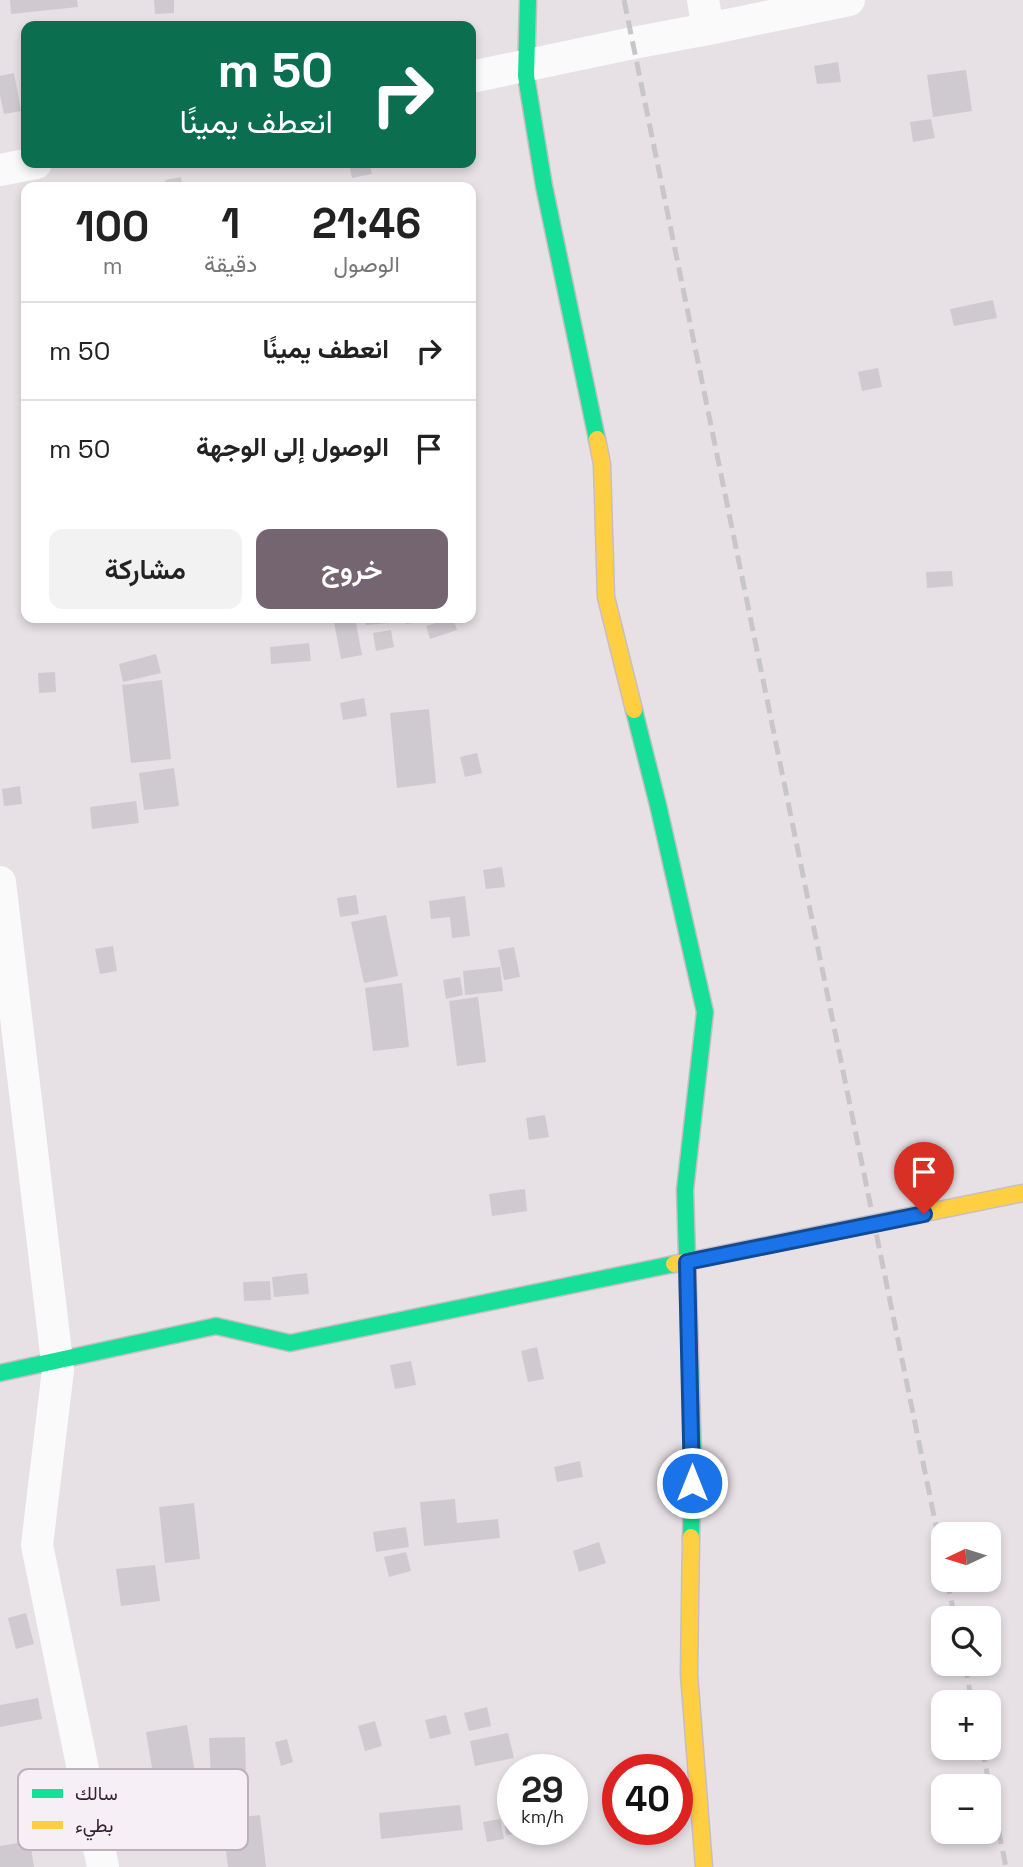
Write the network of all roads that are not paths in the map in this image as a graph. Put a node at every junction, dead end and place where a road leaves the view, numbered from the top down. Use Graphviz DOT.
graph roads {
  1 [pos="528,0"];
  2 [pos="849,0"];
  3 [pos="706,15"];
  4 [pos="526,65"];
  5 [pos="476,75"];
  6 [pos="21,166"];
  7 [pos="0,170"];
  8 [pos="0,882"];
  9 [pos="1023,1193"];
  10 [pos="687,1262"];
  11 [pos="57,1361"];
  12 [pos="0,1373"];
  13 [pos="83,1769"];
  14 [pos="704,1867"];
  1 -- 4 [label="street"];
  2 -- 3 [label="street"];
  3 -- 4 [label="street"];
  4 -- 5 [label="street"];
  4 -- 10 [label="street"];
  6 -- 7 [label="street"];
  8 -- 11 [label="street"];
  9 -- 10 [label="street"];
  10 -- 11 [label="street"];
  10 -- 14 [label="street"];
  11 -- 12 [label="street"];
  11 -- 13 [label="street"];
}
